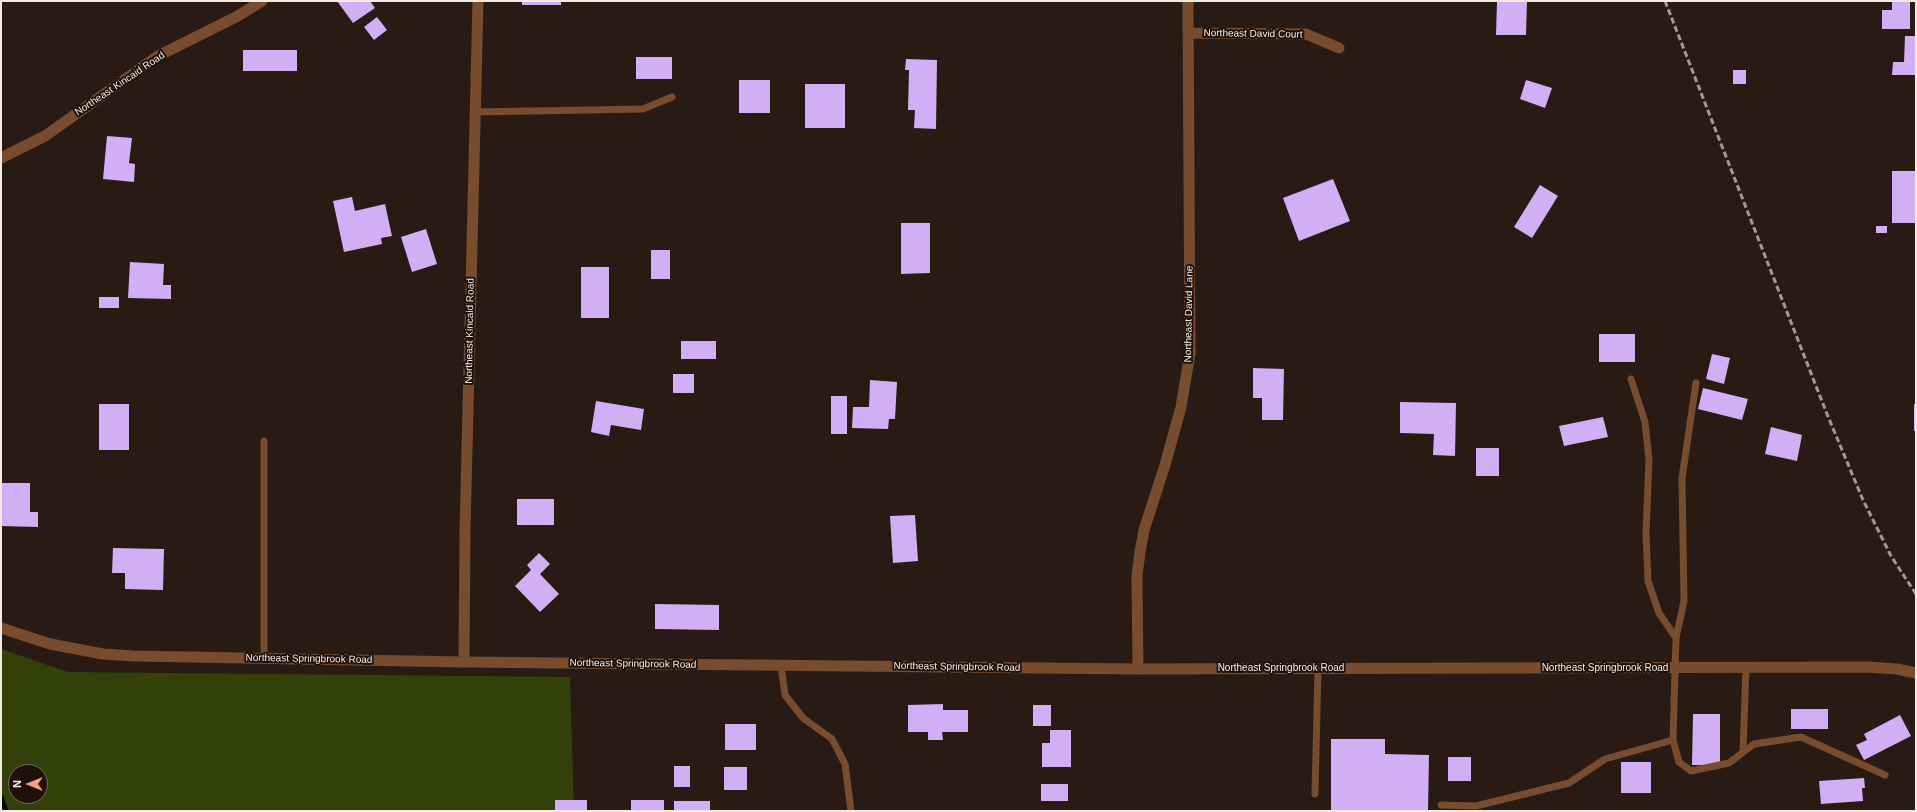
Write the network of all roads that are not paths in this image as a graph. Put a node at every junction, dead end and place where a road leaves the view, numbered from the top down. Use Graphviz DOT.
graph roads {
  1 [pos="262,1"];
  2 [pos="478,1"];
  3 [pos="1188,1"];
  4 [pos="1189,33"];
  5 [pos="1339,48"];
  6 [pos="672,97"];
  7 [pos="475,112"];
  8 [pos="1,158"];
  9 [pos="1631,379"];
  10 [pos="1696,383"];
  11 [pos="264,441"];
  12 [pos="1,628"];
  13 [pos="1676,638"];
  14 [pos="264,658"];
  15 [pos="464,662"];
  16 [pos="781,665"];
  17 [pos="1674,667"];
  18 [pos="1746,667"];
  19 [pos="1138,668"];
  20 [pos="1318,668"];
  21 [pos="1916,673"];
  22 [pos="1673,740"];
  23 [pos="1743,752"];
  24 [pos="1885,775"];
  25 [pos="1315,794"];
  26 [pos="1441,805"];
  27 [pos="851,811"];
  1 -- 8 [label="street, Northeast Kincaid Road"];
  2 -- 7 [label="street, Northeast Kincaid Road"];
  3 -- 4 [label="street, Northeast David Lane"];
  4 -- 5 [label="street, Northeast David Court"];
  4 -- 19 [label="street, Northeast David Lane"];
  6 -- 7 [label="lane"];
  7 -- 15 [label="street, Northeast Kincaid Road"];
  9 -- 13 [label="lane"];
  10 -- 13 [label="lane"];
  11 -- 14 [label="lane"];
  12 -- 14 [label="street, Northeast Springbrook Road"];
  13 -- 17 [label="lane"];
  14 -- 15 [label="street, Northeast Springbrook Road"];
  15 -- 16 [label="street, Northeast Springbrook Road"];
  16 -- 19 [label="street, Northeast Springbrook Road"];
  16 -- 27 [label="lane"];
  17 -- 18 [label="street, Northeast Springbrook Road"];
  17 -- 20 [label="street, Northeast Springbrook Road"];
  17 -- 22 [label="lane"];
  18 -- 21 [label="street, Northeast Springbrook Road"];
  18 -- 23 [label="lane"];
  19 -- 20 [label="street, Northeast Springbrook Road"];
  20 -- 25 [label="lane"];
  22 -- 23 [label="lane"];
  22 -- 26 [label="lane"];
  23 -- 24 [label="lane"];
}
